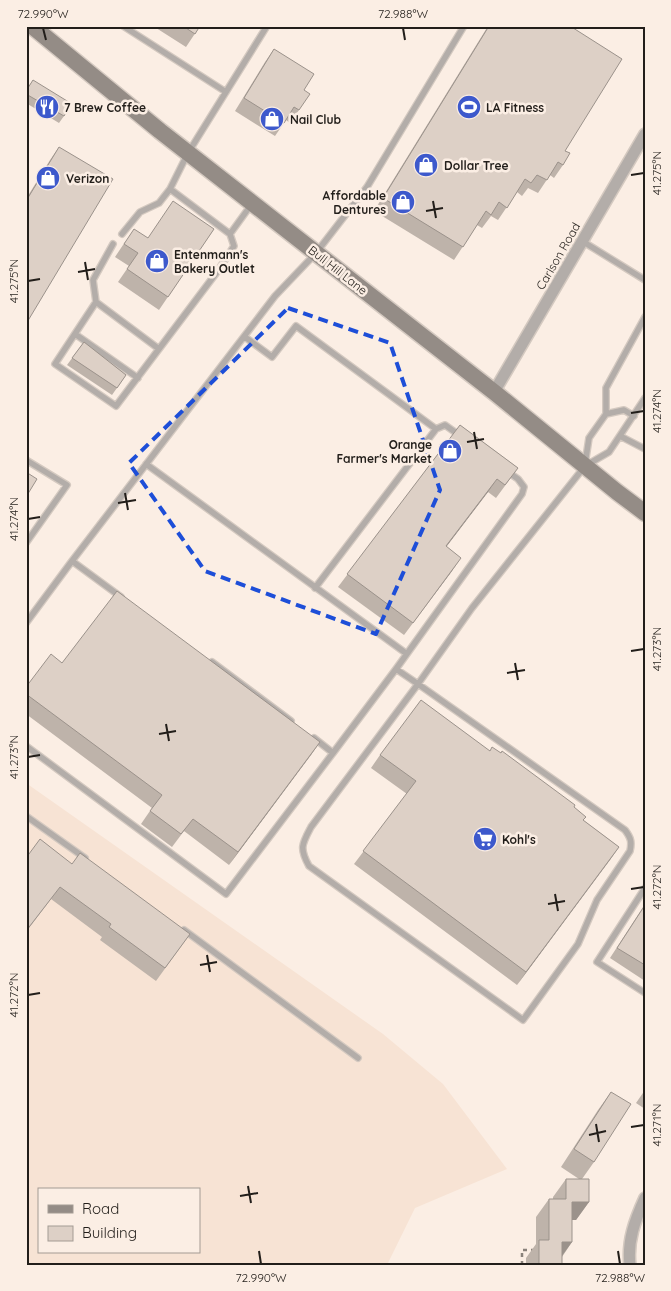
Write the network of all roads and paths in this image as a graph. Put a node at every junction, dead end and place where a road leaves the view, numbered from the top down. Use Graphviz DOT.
graph roads {
  1 [pos="32,26"];
  2 [pos="123,26"];
  3 [pos="267,26"];
  4 [pos="464,26"];
  5 [pos="226,92"];
  6 [pos="645,134"];
  7 [pos="188,153"];
  8 [pos="170,189"];
  9 [pos="252,203"];
  10 [pos="122,234"];
  11 [pos="230,234"];
  12 [pos="582,241"];
  13 [pos="114,244"];
  14 [pos="316,253"];
  15 [pos="645,280"];
  16 [pos="96,302"];
  17 [pos="645,317"];
  18 [pos="75,334"];
  19 [pos="245,337"];
  20 [pos="159,349"];
  21 [pos="138,378"];
  22 [pos="494,392"];
  23 [pos="645,398"];
  24 [pos="606,414"];
  25 [pos="634,416"];
  26 [pos="436,429"];
  27 [pos="620,436"];
  28 [pos="467,441"];
  29 [pos="645,449"];
  30 [pos="26,460"];
  31 [pos="146,464"];
  32 [pos="585,466"];
  33 [pos="503,468"];
  34 [pos="645,513"];
  35 [pos="26,543"];
  36 [pos="72,561"];
  37 [pos="316,588"];
  38 [pos="128,602"];
  39 [pos="26,622"];
  40 [pos="407,654"];
  41 [pos="209,660"];
  42 [pos="396,669"];
  43 [pos="418,684"];
  44 [pos="296,725"];
  45 [pos="309,735"];
  46 [pos="26,746"];
  47 [pos="333,753"];
  48 [pos="26,816"];
  49 [pos="90,862"];
  50 [pos="645,888"];
  51 [pos="176,925"];
  52 [pos="645,993"];
  53 [pos="358,1058"];
  54 [pos="645,1198"];
  55 [pos="536,1250"];
  56 [pos="522,1265"];
  57 [pos="630,1265"];
  1 -- 7 [label="main road, Bull Hill Lane"];
  2 -- 5 [label="lane"];
  3 -- 5 [label="lane"];
  4 -- 14 [label="lane"];
  5 -- 7 [label="lane"];
  6 -- 12 [label="street, Carlson Road"];
  7 -- 8 [label="lane"];
  7 -- 9 [label="main road, Bull Hill Lane"];
  8 -- 10 [label="lane"];
  8 -- 11 [label="lane"];
  9 -- 11 [label="lane"];
  9 -- 14 [label="main road, Bull Hill Lane"];
  11 -- 20 [label="lane"];
  12 -- 15 [label="lane"];
  12 -- 22 [label="street, Carlson Road"];
  13 -- 16 [label="lane"];
  14 -- 19 [label="lane"];
  14 -- 22 [label="main road, Bull Hill Lane"];
  16 -- 18 [label="lane"];
  16 -- 20 [label="lane"];
  17 -- 24 [label="lane"];
  18 -- 21 [label="lane"];
  18 -- 21 [label="lane"];
  19 -- 26 [label="lane"];
  19 -- 31 [label="lane"];
  20 -- 21 [label="lane"];
  22 -- 32 [label="main road, Bull Hill Lane"];
  23 -- 25 [label="lane"];
  24 -- 25 [label="lane"];
  24 -- 32 [label="lane"];
  25 -- 27 [label="lane"];
  26 -- 28 [label="lane"];
  26 -- 37 [label="lane"];
  27 -- 29 [label="lane"];
  27 -- 32 [label="lane"];
  30 -- 35 [label="lane"];
  31 -- 36 [label="lane"];
  31 -- 37 [label="lane"];
  32 -- 34 [label="main road, Bull Hill Lane"];
  32 -- 43 [label="lane"];
  33 -- 40 [label="lane"];
  36 -- 38 [label="lane"];
  36 -- 39 [label="lane"];
  37 -- 40 [label="lane"];
  40 -- 42 [label="lane"];
  41 -- 44 [label="lane"];
  42 -- 43 [label="lane"];
  42 -- 47 [label="lane"];
  43 -- 43 [label="lane"];
  45 -- 47 [label="lane"];
  46 -- 47 [label="lane"];
  48 -- 49 [label="lane"];
  50 -- 52 [label="lane"];
  51 -- 53 [label="lane"];
  54 -- 57 [label="street"];
  55 -- 56 [label="path"];
}
